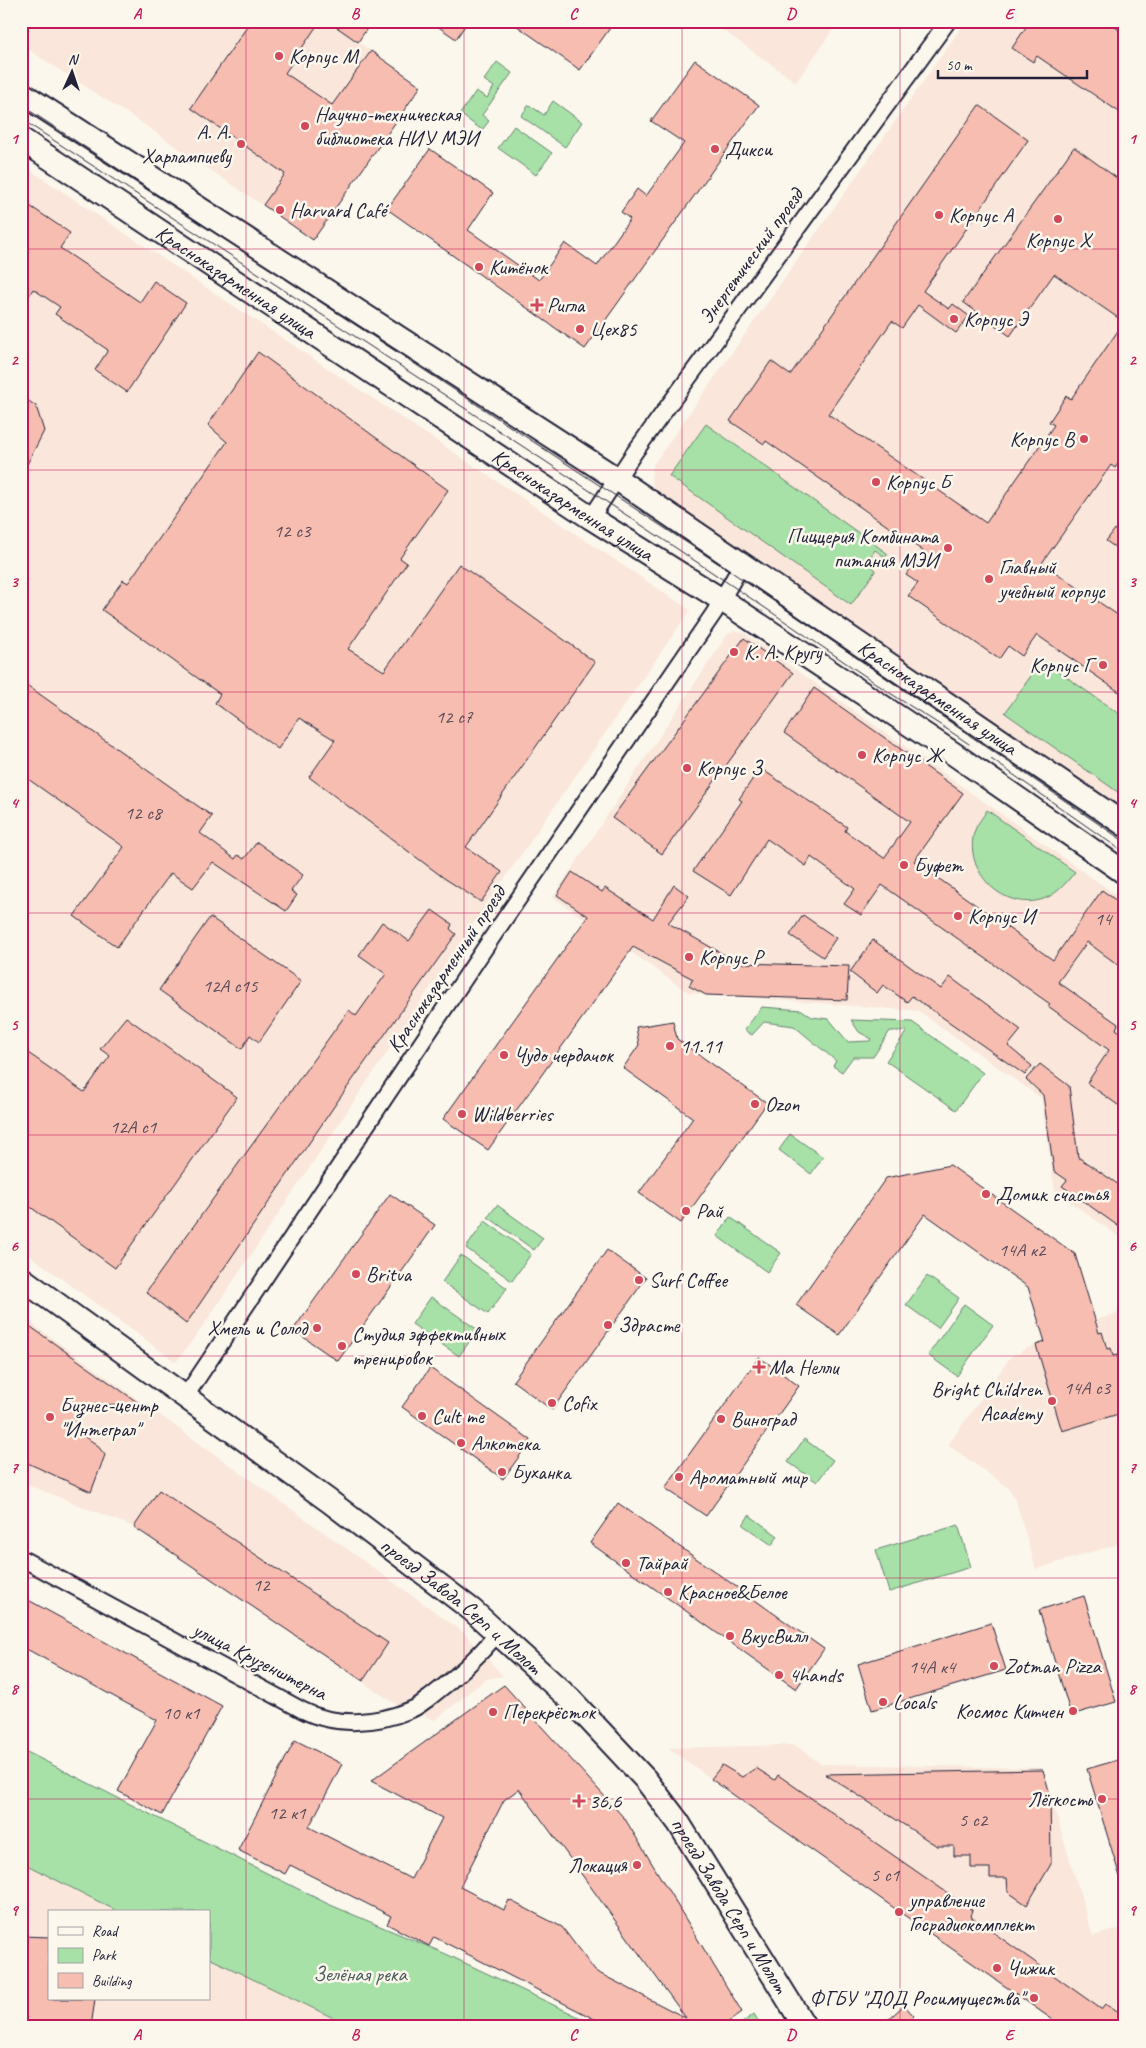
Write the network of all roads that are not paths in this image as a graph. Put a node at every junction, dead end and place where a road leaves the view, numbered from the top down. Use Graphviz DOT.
graph roads {
  1 [pos="948,21"];
  2 [pos="21,92"];
  3 [pos="21,139"];
  4 [pos="617,479"];
  5 [pos="591,518"];
  6 [pos="742,566"];
  7 [pos="722,600"];
  8 [pos="1125,825"];
  9 [pos="1125,873"];
  10 [pos="21,1278"];
  11 [pos="185,1397"];
  12 [pos="21,1558"];
  13 [pos="498,1632"];
  14 [pos="805,2027"];
  1 -- 4 [label="street, Энергетический проезд"];
  2 -- 4 [label="main road, Красноказарменная улица"];
  3 -- 5 [label="main road, Красноказарменная улица"];
  4 -- 5 [label="street, Энергетический проезд"];
  4 -- 6 [label="main road, Красноказарменная улица"];
  5 -- 7 [label="main road, Красноказарменная улица"];
  6 -- 7 [label="street, Красноказарменный проезд"];
  6 -- 8 [label="main road, Красноказарменная улица"];
  7 -- 9 [label="main road, Красноказарменная улица"];
  7 -- 11 [label="street, Красноказарменный проезд"];
  10 -- 11 [label="main road, проезд Завода Серп и Молот"];
  11 -- 13 [label="main road, проезд Завода Серп и Молот"];
  12 -- 13 [label="street, улица Крузенштерна"];
  13 -- 14 [label="main road, проезд Завода Серп и Молот"];
}
